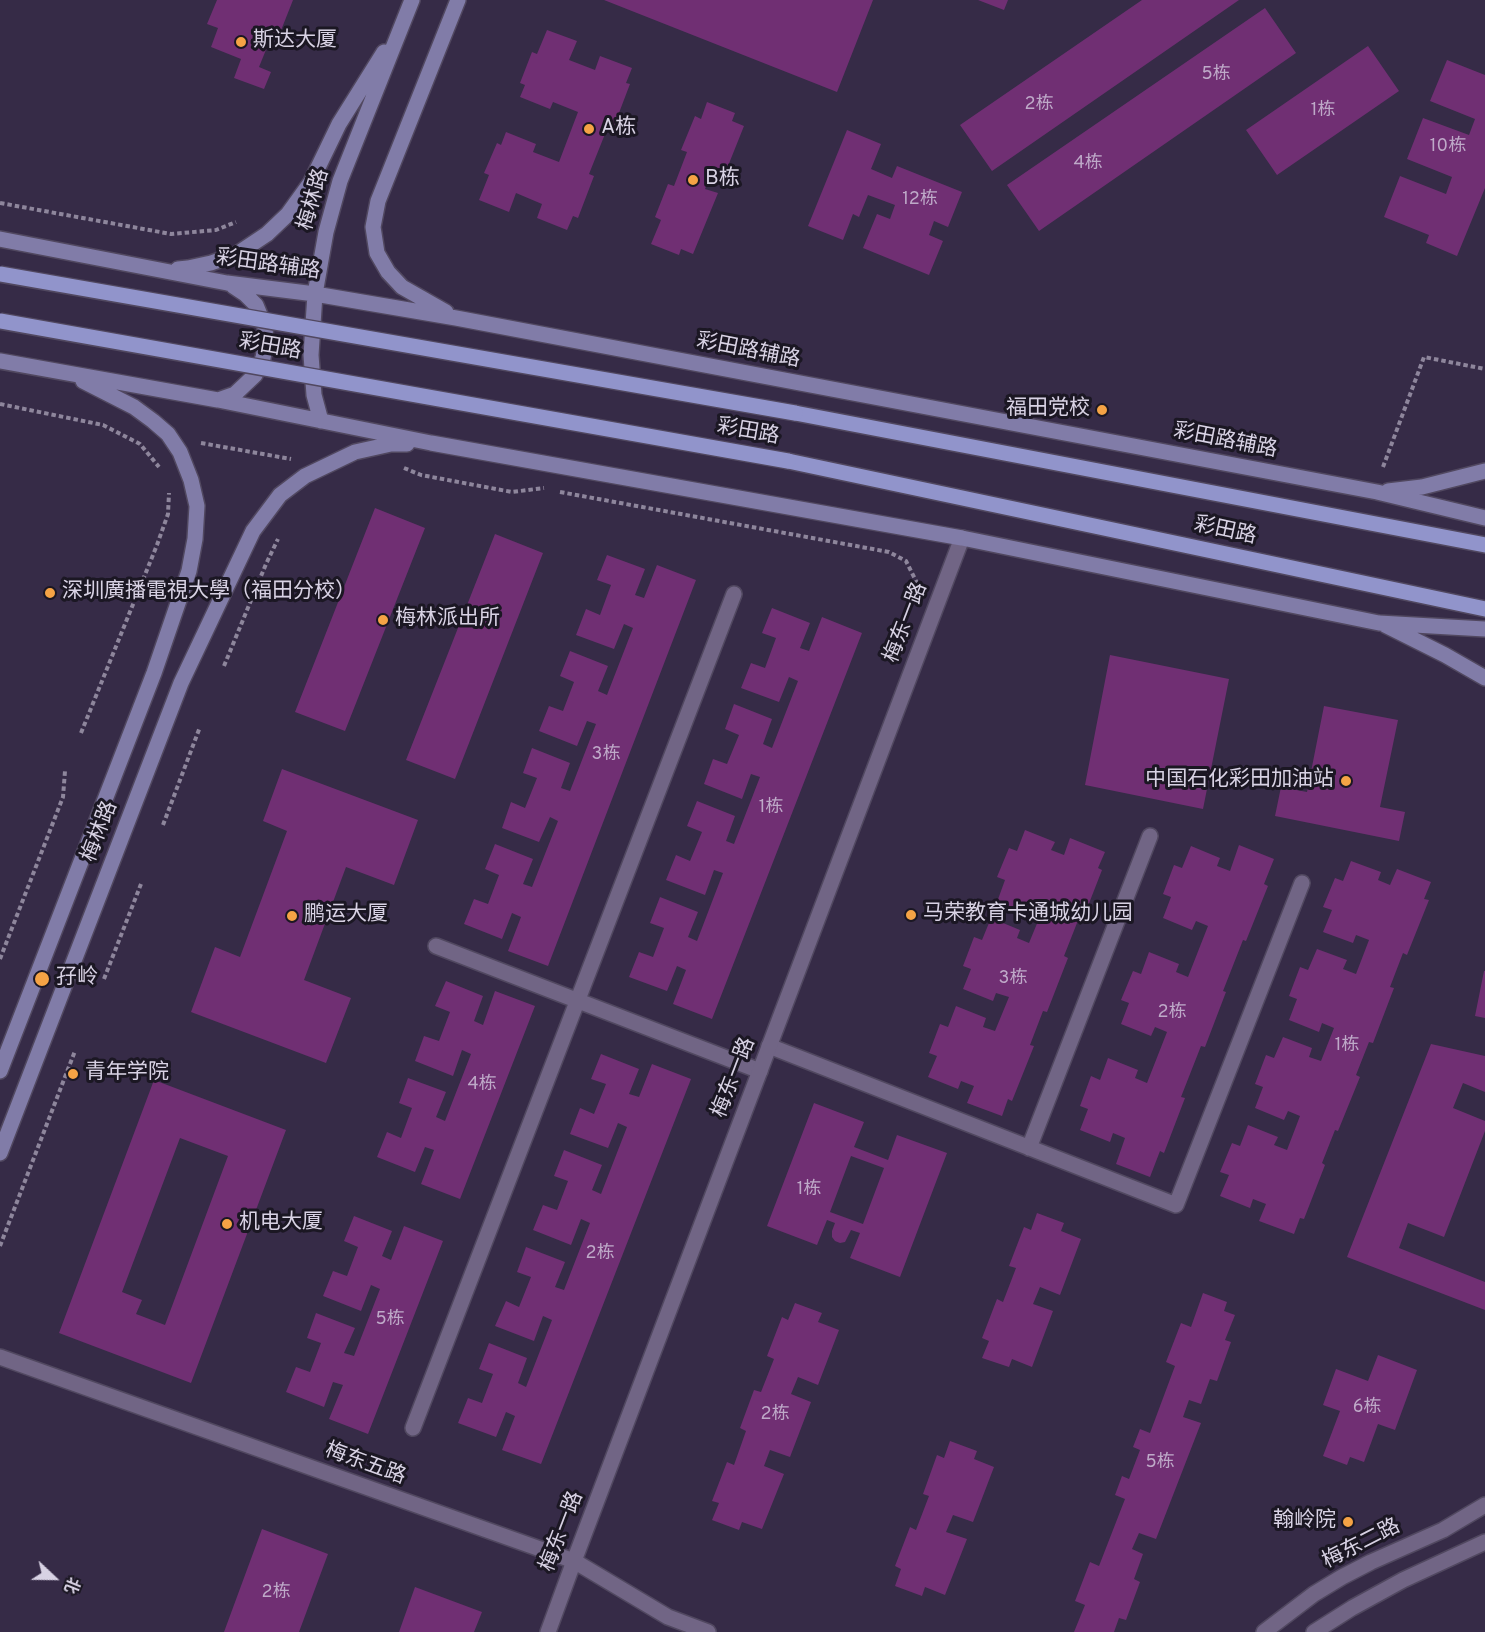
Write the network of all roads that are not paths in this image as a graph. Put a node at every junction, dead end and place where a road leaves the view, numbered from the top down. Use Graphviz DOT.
graph roads {
  1 [pos="458,0"];
  2 [pos="410,4"];
  3 [pos="0,239"];
  4 [pos="155,269"];
  5 [pos="0,274"];
  6 [pos="227,283"];
  7 [pos="315,294"];
  8 [pos="456,318"];
  9 [pos="0,321"];
  10 [pos="0,361"];
  11 [pos="70,374"];
  12 [pos="218,400"];
  13 [pos="321,421"];
  14 [pos="430,443"];
  15 [pos="1485,471"];
  16 [pos="1377,492"];
  17 [pos="1485,518"];
  18 [pos="962,538"];
  19 [pos="1485,545"];
  20 [pos="734,594"];
  21 [pos="1485,609"];
  22 [pos="1379,623"];
  23 [pos="1485,629"];
  24 [pos="154,673"];
  25 [pos="1485,678"];
  26 [pos="181,684"];
  27 [pos="1150,836"];
  28 [pos="1302,883"];
  29 [pos="436,946"];
  30 [pos="578,1001"];
  31 [pos="769,1046"];
  32 [pos="0,1071"];
  33 [pos="760,1071"];
  34 [pos="1029,1148"];
  35 [pos="0,1153"];
  36 [pos="0,1357"];
  37 [pos="413,1428"];
  38 [pos="1485,1506"];
  39 [pos="1485,1542"];
  40 [pos="574,1562"];
  41 [pos="548,1632"];
  42 [pos="708,1632"];
  43 [pos="1264,1632"];
  44 [pos="1314,1632"];
  1 -- 8 [label="main road"];
  2 -- 4 [label="main road"];
  2 -- 7 [label="main road, 梅林路"];
  3 -- 4 [label="main road, 彩田路辅路"];
  4 -- 6 [label="main road, 彩田路辅路"];
  5 -- 19 [label="main road, 彩田路, bridge"];
  6 -- 7 [label="main road, 彩田路辅路"];
  6 -- 12 [label="main road"];
  7 -- 8 [label="main road, 彩田路辅路"];
  7 -- 13 [label="main road, 梅林路"];
  8 -- 16 [label="main road, 彩田路辅路"];
  9 -- 21 [label="main road, 彩田路, bridge"];
  10 -- 11 [label="main road"];
  11 -- 12 [label="main road"];
  11 -- 24 [label="main road, 梅林路"];
  12 -- 13 [label="main road"];
  13 -- 14 [label="main road"];
  14 -- 18 [label="main road"];
  14 -- 26 [label="main road, 梅林路"];
  15 -- 16 [label="main road"];
  16 -- 17 [label="main road, 彩田路辅路"];
  18 -- 22 [label="main road"];
  18 -- 31 [label="street, 梅东一路"];
  20 -- 30 [label="street"];
  22 -- 23 [label="main road"];
  22 -- 25 [label="main road"];
  24 -- 26 [label="main road"];
  24 -- 32 [label="main road, 梅林路"];
  26 -- 35 [label="main road, 梅林路"];
  27 -- 34 [label="street"];
  28 -- 34 [label="street"];
  29 -- 30 [label="street"];
  30 -- 33 [label="street"];
  30 -- 37 [label="street"];
  31 -- 33 [label="street, 梅东一路"];
  31 -- 34 [label="street"];
  33 -- 40 [label="street, 梅东一路"];
  36 -- 40 [label="street, 梅东五路"];
  38 -- 43 [label="street, 梅东二路"];
  39 -- 44 [label="street"];
  40 -- 41 [label="street, 梅东一路"];
  40 -- 42 [label="street, 梅东五路"];
}
